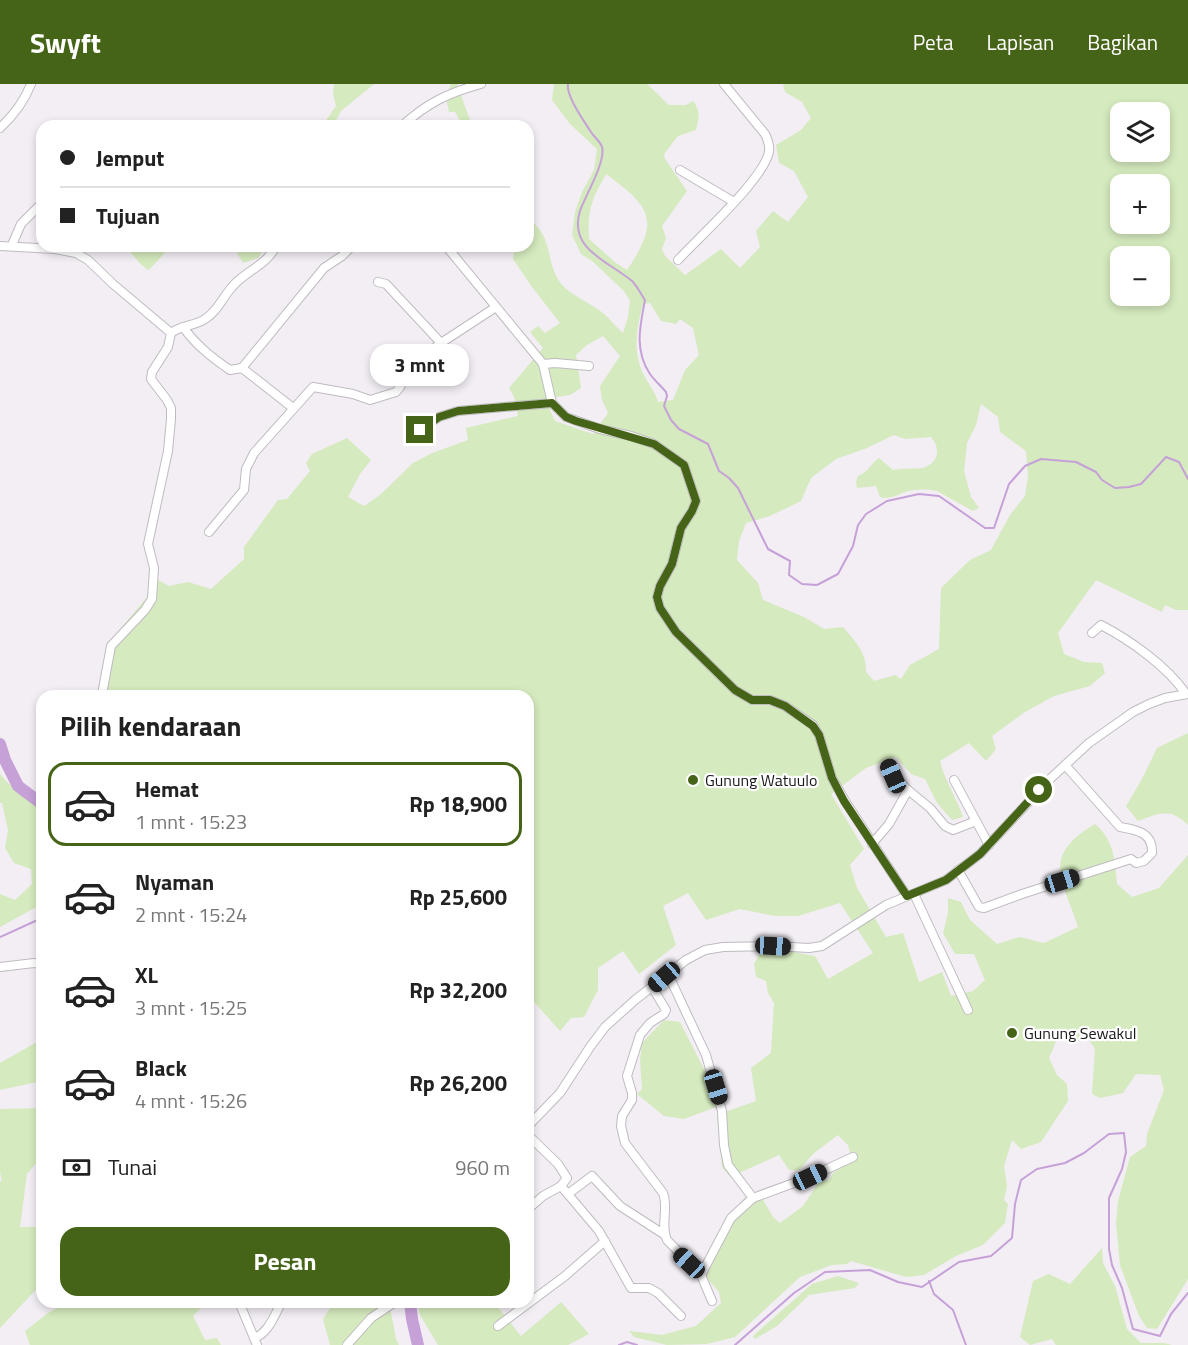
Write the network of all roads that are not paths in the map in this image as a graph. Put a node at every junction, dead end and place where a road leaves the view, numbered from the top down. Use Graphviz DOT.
graph roads {
  1 [pos="31,84"];
  2 [pos="481,84"];
  3 [pos="724,84"];
  4 [pos="408,120"];
  5 [pos="0,128"];
  6 [pos="680,170"];
  7 [pos="734,202"];
  8 [pos="36,209"];
  9 [pos="12,245"];
  10 [pos="0,246"];
  11 [pos="36,247"];
  12 [pos="73,252"];
  13 [pos="272,252"];
  14 [pos="346,252"];
  15 [pos="451,252"];
  16 [pos="678,260"];
  17 [pos="378,282"];
  18 [pos="496,307"];
  19 [pos="183,327"];
  20 [pos="171,333"];
  21 [pos="441,343"];
  22 [pos="543,364"];
  23 [pos="589,366"];
  24 [pos="242,368"];
  25 [pos="552,403"];
  26 [pos="293,408"];
  27 [pos="420,430"];
  28 [pos="210,532"];
  29 [pos="1092,633"];
  30 [pos="103,689"];
  31 [pos="1187,694"];
  32 [pos="888,764"];
  33 [pos="1065,765"];
  34 [pos="954,780"];
  35 [pos="908,790"];
  36 [pos="976,821"];
  37 [pos="872,844"];
  38 [pos="989,845"];
  39 [pos="958,870"];
  40 [pos="910,895"];
  41 [pos="36,963"];
  42 [pos="0,967"];
  43 [pos="668,974"];
  44 [pos="652,987"];
  45 [pos="968,1010"];
  46 [pos="534,1120"];
  47 [pos="534,1141"];
  48 [pos="853,1157"];
  49 [pos="561,1186"];
  50 [pos="568,1194"];
  51 [pos="753,1198"];
  52 [pos="534,1204"];
  53 [pos="665,1235"];
  54 [pos="605,1241"];
  55 [pos="701,1275"];
  56 [pos="534,1295"];
  57 [pos="712,1301"];
  58 [pos="242,1308"];
  59 [pos="279,1308"];
  60 [pos="385,1308"];
  61 [pos="519,1308"];
  62 [pos="681,1316"];
  63 [pos="498,1326"];
  64 [pos="256,1341"];
  65 [pos="347,1345"];
  1 -- 5 [label="street"];
  2 -- 4 [label="street"];
  3 -- 7 [label="street"];
  6 -- 7 [label="street"];
  7 -- 16 [label="street"];
  8 -- 9 [label="street"];
  9 -- 10 [label="street"];
  9 -- 11 [label="street"];
  12 -- 20 [label="street"];
  13 -- 19 [label="street"];
  14 -- 24 [label="street"];
  15 -- 18 [label="street"];
  17 -- 21 [label="street"];
  18 -- 21 [label="street"];
  18 -- 22 [label="street"];
  19 -- 20 [label="street"];
  19 -- 24 [label="street"];
  20 -- 30 [label="street"];
  21 -- 26 [label="street"];
  22 -- 23 [label="street"];
  22 -- 25 [label="street"];
  24 -- 26 [label="street"];
  25 -- 27 [label="street"];
  25 -- 37 [label="street"];
  26 -- 28 [label="street"];
  29 -- 31 [label="street"];
  31 -- 33 [label="street"];
  32 -- 35 [label="street"];
  33 -- 38 [label="street"];
  33 -- 39 [label="street"];
  34 -- 36 [label="street"];
  35 -- 36 [label="street"];
  35 -- 37 [label="street"];
  36 -- 38 [label="street"];
  37 -- 40 [label="street"];
  38 -- 39 [label="street"];
  39 -- 40 [label="street"];
  40 -- 43 [label="street"];
  40 -- 45 [label="street"];
  41 -- 42 [label="street"];
  43 -- 44 [label="street"];
  43 -- 51 [label="street"];
  44 -- 46 [label="street"];
  44 -- 53 [label="street"];
  47 -- 49 [label="street"];
  48 -- 51 [label="street"];
  49 -- 50 [label="street"];
  49 -- 52 [label="street"];
  50 -- 53 [label="street"];
  50 -- 54 [label="street"];
  51 -- 55 [label="street"];
  53 -- 55 [label="street"];
  54 -- 56 [label="street"];
  54 -- 62 [label="street"];
  55 -- 57 [label="street"];
  58 -- 64 [label="street"];
  59 -- 64 [label="street"];
  60 -- 65 [label="street"];
  61 -- 63 [label="street"];
}
